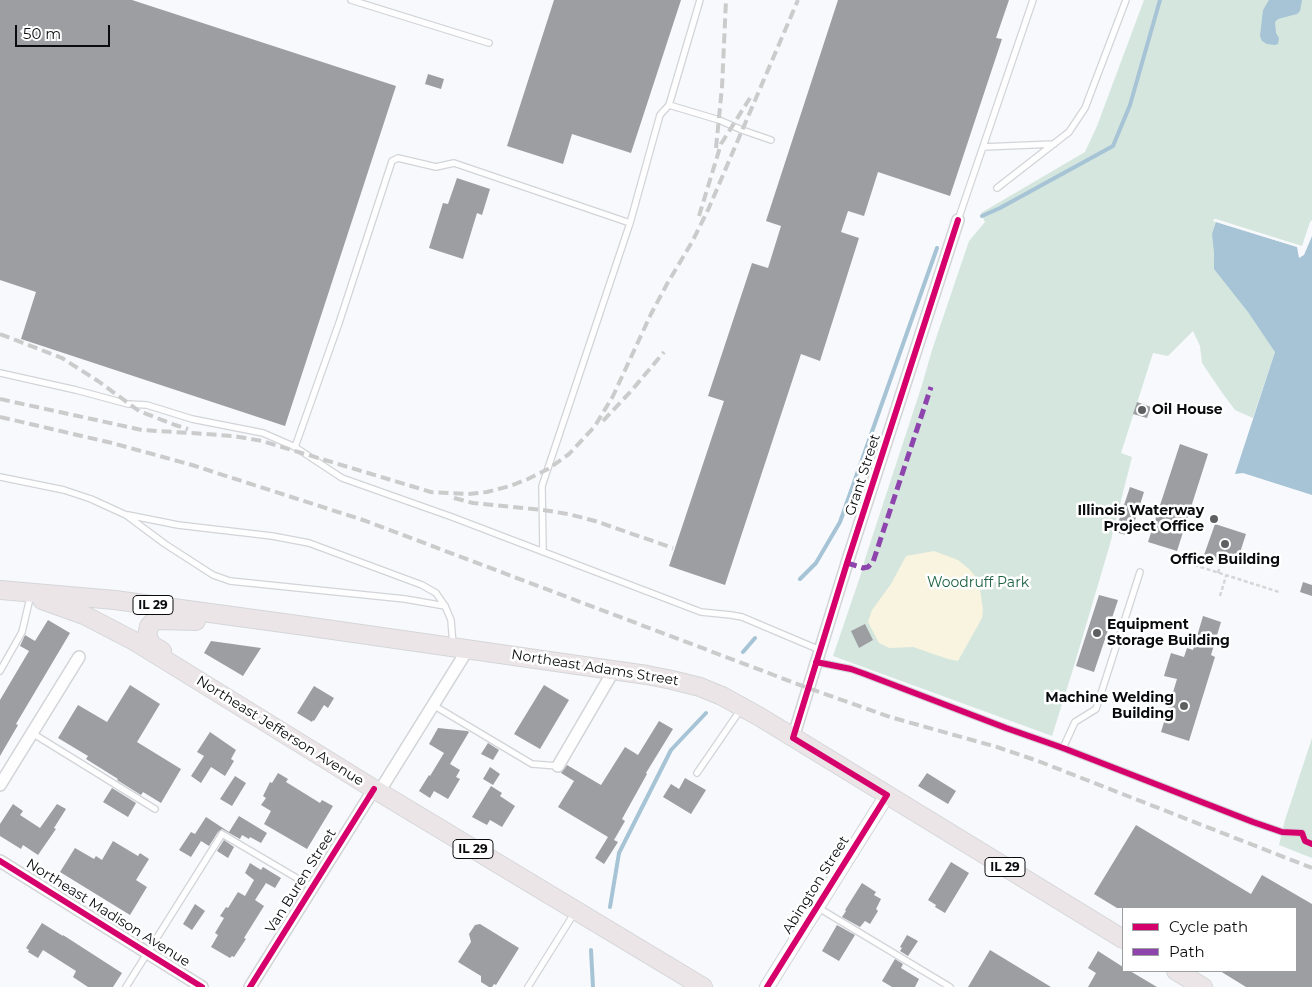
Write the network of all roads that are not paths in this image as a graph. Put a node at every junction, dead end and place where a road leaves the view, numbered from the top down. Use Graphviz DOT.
graph roads {
  1 [pos="351,0"];
  2 [pos="700,0"];
  3 [pos="1033,0"];
  4 [pos="1126,0"];
  5 [pos="489,44"];
  6 [pos="669,105"];
  7 [pos="771,140"];
  8 [pos="1054,144"];
  9 [pos="983,148"];
  10 [pos="997,188"];
  11 [pos="958,220"];
  12 [pos="630,223"];
  13 [pos="0,373"];
  14 [pos="295,447"];
  15 [pos="0,477"];
  16 [pos="126,515"];
  17 [pos="543,552"];
  18 [pos="1140,572"];
  19 [pos="0,591"];
  20 [pos="30,598"];
  21 [pos="445,606"];
  22 [pos="305,626"];
  23 [pos="461,648"];
  24 [pos="820,650"];
  25 [pos="79,657"];
  26 [pos="816,662"];
  27 [pos="614,670"];
  28 [pos="0,671"];
  29 [pos="433,706"];
  30 [pos="742,707"];
  31 [pos="244,709"];
  32 [pos="32,733"];
  33 [pos="793,738"];
  34 [pos="1064,748"];
  35 [pos="558,766"];
  36 [pos="697,774"];
  37 [pos="0,785"];
  38 [pos="376,791"];
  39 [pos="887,795"];
  40 [pos="155,809"];
  41 [pos="1302,833"];
  42 [pos="0,861"];
  43 [pos="312,887"];
  44 [pos="817,907"];
  45 [pos="576,911"];
  46 [pos="1122,937"];
  47 [pos="147,953"];
  48 [pos="1178,972"];
  49 [pos="126,987"];
  50 [pos="202,987"];
  51 [pos="250,987"];
  52 [pos="528,987"];
  53 [pos="703,987"];
  54 [pos="767,987"];
  55 [pos="950,987"];
  56 [pos="1203,987"];
  1 -- 5 [label="lane"];
  2 -- 6 [label="lane"];
  3 -- 9 [label="lane"];
  4 -- 8 [label="lane"];
  6 -- 7 [label="lane"];
  6 -- 12 [label="lane"];
  8 -- 9 [label="lane"];
  8 -- 10 [label="lane"];
  9 -- 11 [label="lane"];
  11 -- 24 [label="street, Grant Street"];
  12 -- 14 [label="lane"];
  12 -- 17 [label="lane"];
  13 -- 14 [label="lane"];
  14 -- 17 [label="lane"];
  15 -- 16 [label="lane"];
  16 -- 21 [label="lane"];
  16 -- 21 [label="lane"];
  17 -- 24 [label="lane"];
  18 -- 34 [label="lane"];
  19 -- 20 [label="main road, Northeast Jefferson Avenue / IL 29"];
  19 -- 22 [label="main road, Northeast Adams Street / IL 29"];
  20 -- 28 [label="lane"];
  20 -- 31 [label="main road, Northeast Jefferson Avenue / IL 29"];
  21 -- 23 [label="lane"];
  22 -- 23 [label="main road, Northeast Adams Street / IL 29"];
  22 -- 31 [label="main road"];
  23 -- 27 [label="main road, Northeast Adams Street / IL 29"];
  23 -- 29 [label="street, Van Buren Street"];
  24 -- 26 [label="street, Grant Street"];
  25 -- 32 [label="street"];
  26 -- 33 [label="street, Grant Street"];
  26 -- 34 [label="lane"];
  27 -- 30 [label="main road, Northeast Adams Street / IL 29"];
  27 -- 35 [label="street"];
  29 -- 35 [label="lane"];
  29 -- 38 [label="street, Van Buren Street"];
  30 -- 33 [label="main road, Northeast Adams Street / IL 29"];
  30 -- 36 [label="lane"];
  31 -- 38 [label="main road, Northeast Jefferson Avenue / IL 29"];
  32 -- 37 [label="street"];
  32 -- 40 [label="lane"];
  33 -- 39 [label="main road, Northeast Adams Street / IL 29"];
  34 -- 41 [label="lane"];
  38 -- 43 [label="street, Van Buren Street"];
  38 -- 45 [label="main road, Northeast Jefferson Avenue / IL 29"];
  39 -- 44 [label="street, Abington Street"];
  39 -- 46 [label="main road, Northeast Adams Street / IL 29"];
  42 -- 47 [label="street, Northeast Madison Avenue"];
  43 -- 47 [label="lane"];
  43 -- 51 [label="street, Van Buren Street"];
  44 -- 54 [label="street, Abington Street"];
  44 -- 55 [label="lane"];
  45 -- 52 [label="lane"];
  45 -- 53 [label="main road, Northeast Jefferson Avenue / IL 29"];
  47 -- 49 [label="lane"];
  47 -- 50 [label="street, Northeast Madison Avenue"];
  48 -- 56 [label="main road"];
}
